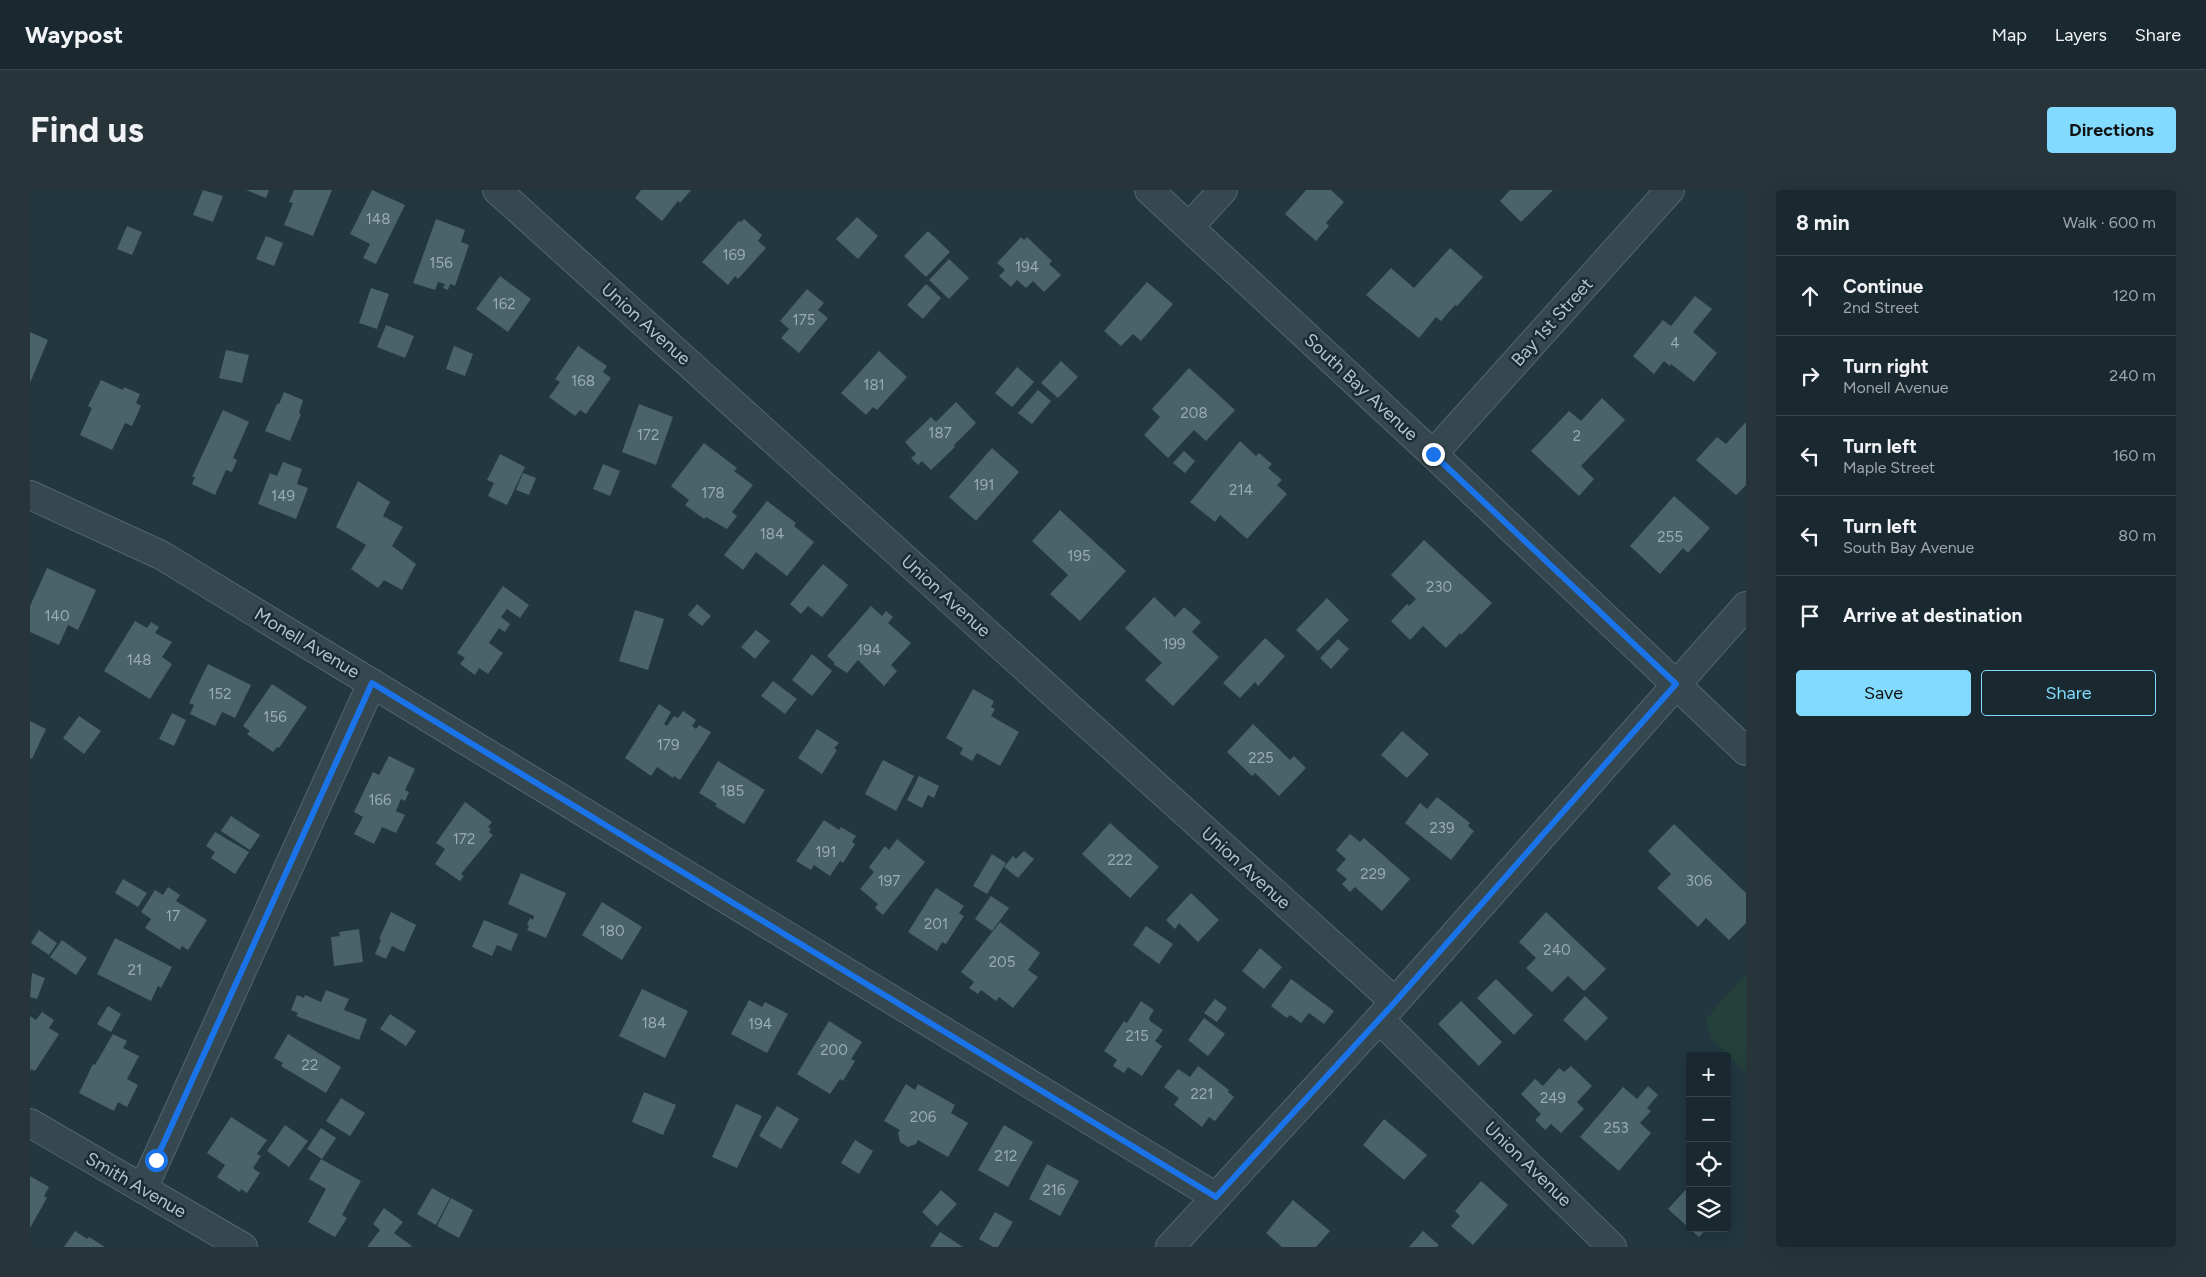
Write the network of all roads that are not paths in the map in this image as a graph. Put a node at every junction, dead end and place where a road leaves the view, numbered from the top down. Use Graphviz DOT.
graph roads {
  1 [pos="497,190"];
  2 [pos="1149,190"];
  3 [pos="1222,190"];
  4 [pos="1670,190"];
  5 [pos="1189,227"];
  6 [pos="1433,454"];
  7 [pos="30,495"];
  8 [pos="1746,606"];
  9 [pos="372,683"];
  10 [pos="1676,684"];
  11 [pos="1746,751"];
  12 [pos="1387,1010"];
  13 [pos="30,1123"];
  14 [pos="143,1189"];
  15 [pos="1216,1197"];
  16 [pos="243,1247"];
  17 [pos="1170,1247"];
  18 [pos="1612,1247"];
  1 -- 12 [label="street, Union Avenue"];
  2 -- 5 [label="street, South Bay Avenue"];
  3 -- 5 [label="street"];
  4 -- 6 [label="street, Bay 1st Street"];
  5 -- 6 [label="street, South Bay Avenue"];
  6 -- 10 [label="street, South Bay Avenue"];
  7 -- 9 [label="street, Monell Avenue"];
  8 -- 10 [label="street"];
  9 -- 14 [label="street"];
  9 -- 15 [label="street, Monell Avenue"];
  10 -- 11 [label="street, South Bay Avenue"];
  10 -- 12 [label="street"];
  12 -- 15 [label="street"];
  12 -- 18 [label="street, Union Avenue"];
  13 -- 14 [label="street, Smith Avenue"];
  14 -- 16 [label="street, Smith Avenue"];
  15 -- 17 [label="street"];
}
